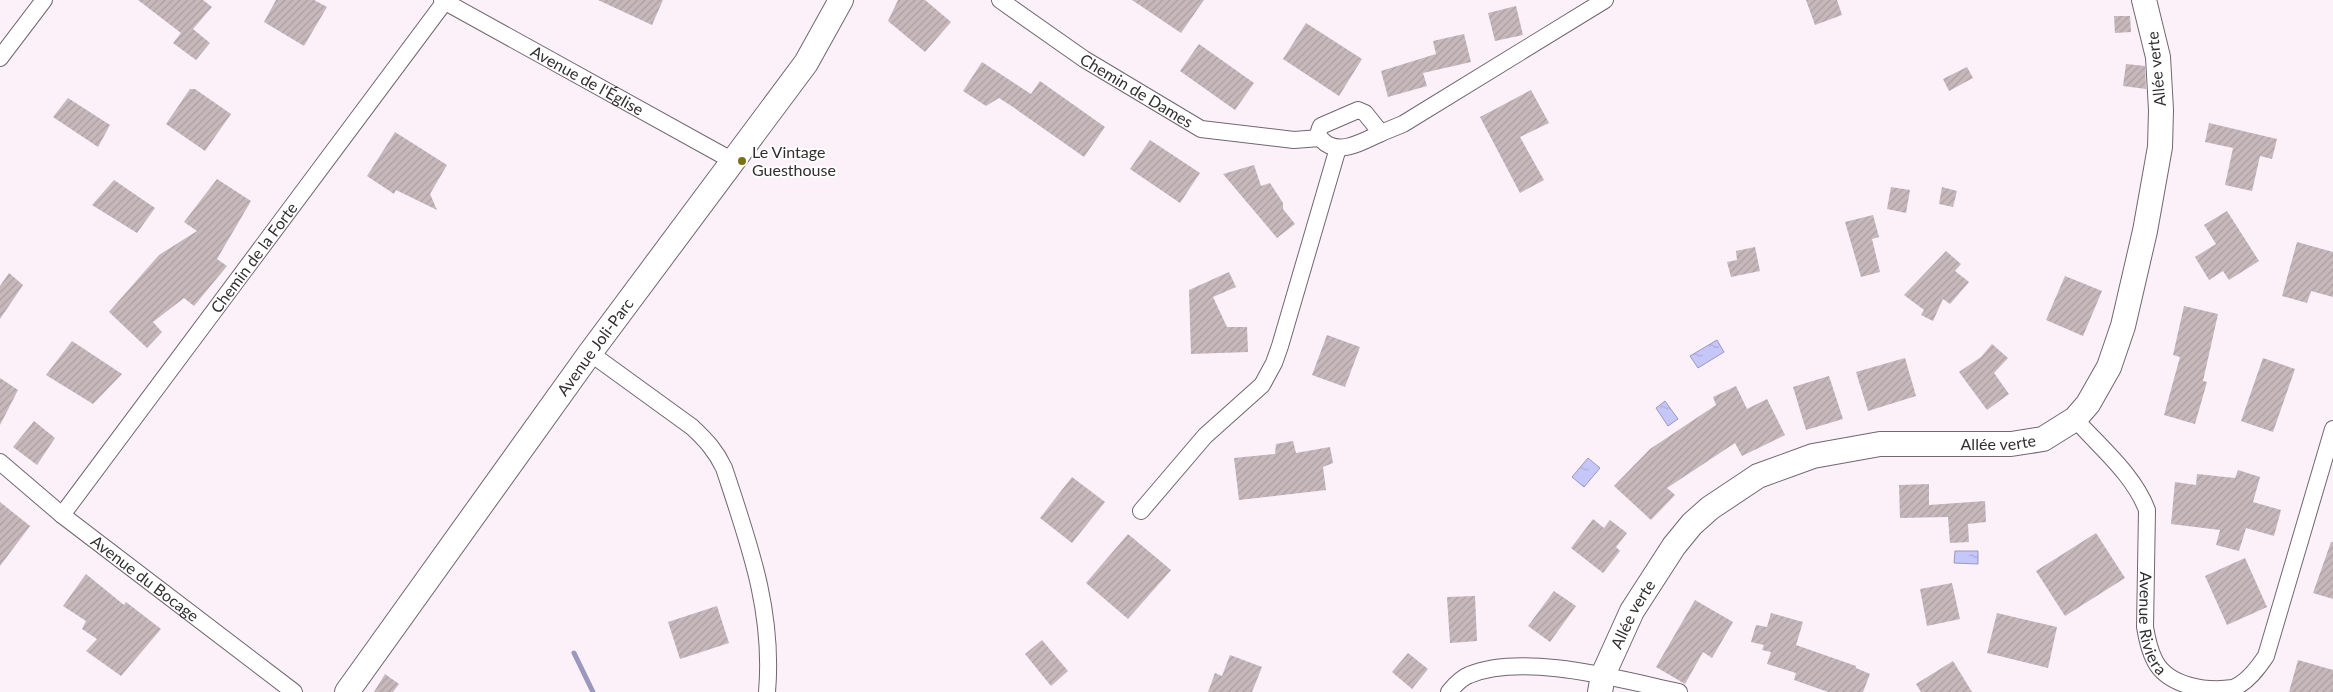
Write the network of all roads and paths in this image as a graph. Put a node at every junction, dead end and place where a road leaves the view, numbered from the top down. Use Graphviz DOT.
graph roads {
  1 [pos="44,0"];
  2 [pos="841,0"];
  3 [pos="1000,0"];
  4 [pos="1605,0"];
  5 [pos="2144,0"];
  6 [pos="444,1"];
  7 [pos="0,58"];
  8 [pos="1381,133"];
  9 [pos="1320,138"];
  10 [pos="1338,148"];
  11 [pos="733,161"];
  12 [pos="590,354"];
  13 [pos="2075,419"];
  14 [pos="2333,429"];
  15 [pos="0,462"];
  16 [pos="1140,511"];
  17 [pos="62,515"];
  18 [pos="1601,684"];
  19 [pos="294,692"];
  20 [pos="347,692"];
  21 [pos="768,692"];
  22 [pos="1449,692"];
  23 [pos="1679,692"];
  1 -- 7 [label="street"];
  2 -- 11 [label="street, Avenue Joli-Parc"];
  3 -- 9 [label="street, Chemin de Dames"];
  4 -- 8 [label="street"];
  5 -- 13 [label="street, Allée verte"];
  6 -- 11 [label="street, Avenue de l'Église"];
  6 -- 17 [label="street, Chemin de la Forte"];
  8 -- 9 [label="street"];
  8 -- 10 [label="street"];
  9 -- 10 [label="street"];
  10 -- 16 [label="street"];
  11 -- 12 [label="street, Avenue Joli-Parc"];
  12 -- 20 [label="street, Avenue Joli-Parc"];
  12 -- 21 [label="street"];
  13 -- 14 [label="street, Avenue Riviera"];
  13 -- 18 [label="street, Allée verte"];
  15 -- 17 [label="street, Avenue du Bocage"];
  17 -- 19 [label="street, Avenue du Bocage"];
  18 -- 22 [label="street"];
  18 -- 23 [label="street"];
}
